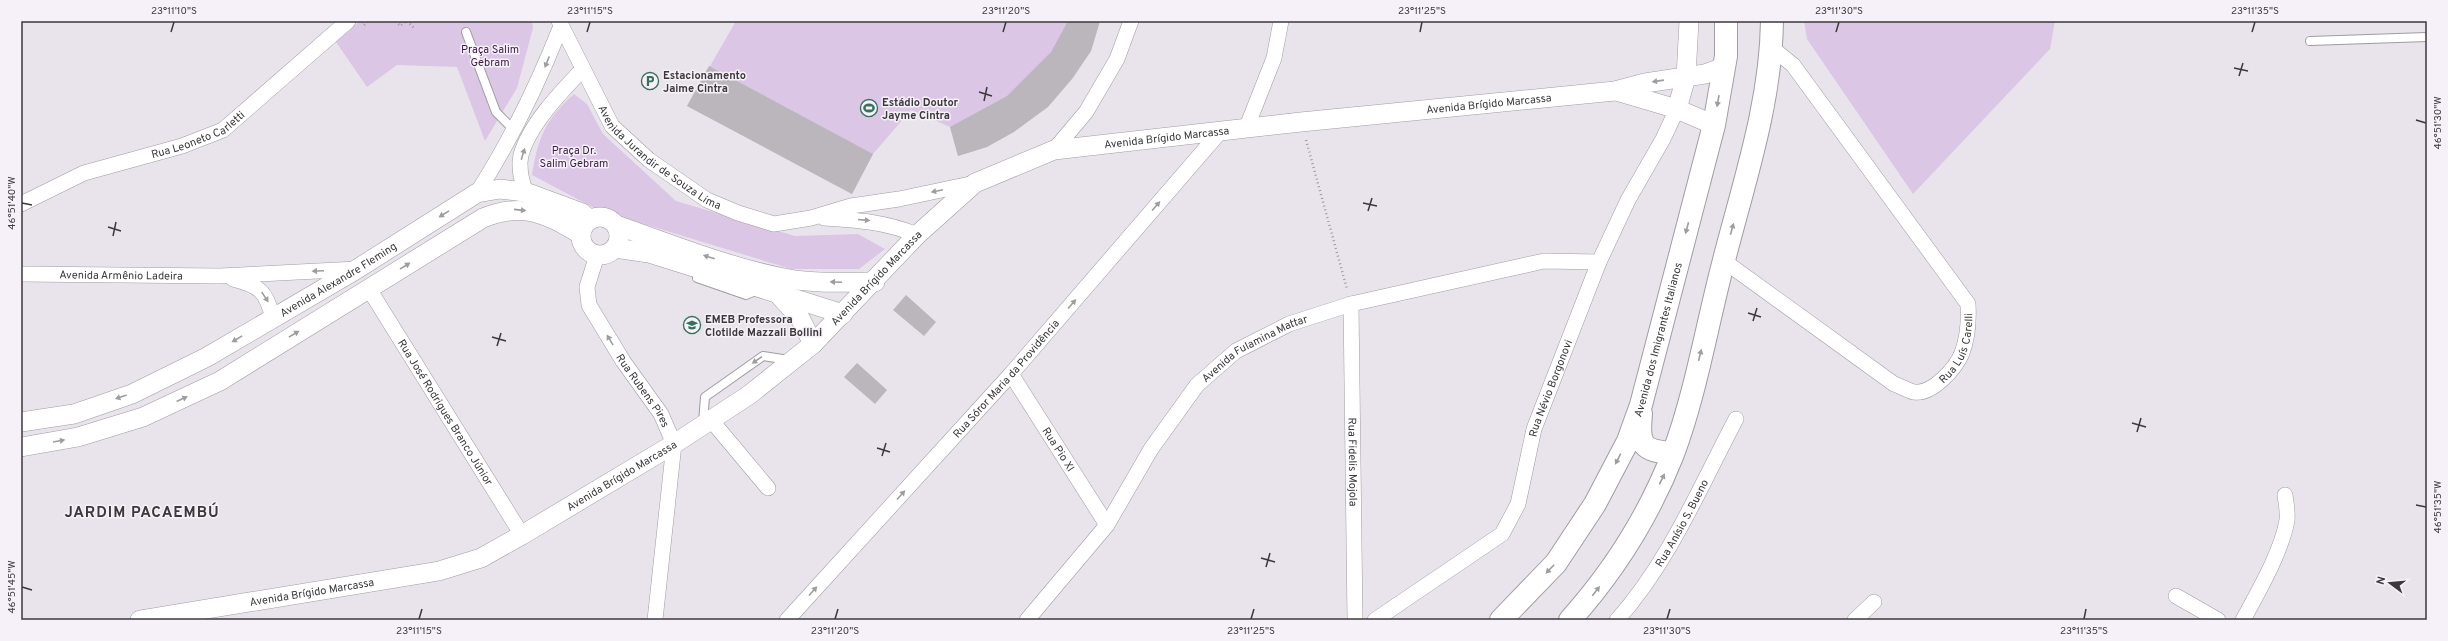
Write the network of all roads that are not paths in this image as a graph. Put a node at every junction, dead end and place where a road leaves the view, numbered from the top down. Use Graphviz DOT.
graph roads {
  1 [pos="348,21"];
  2 [pos="1131,21"];
  3 [pos="1281,21"];
  4 [pos="1689,21"];
  5 [pos="1726,21"];
  6 [pos="1772,21"];
  7 [pos="560,24"];
  8 [pos="466,32"];
  9 [pos="2427,36"];
  10 [pos="2310,41"];
  11 [pos="1772,48"];
  12 [pos="1724,67"];
  13 [pos="582,70"];
  14 [pos="1686,77"];
  15 [pos="1614,91"];
  16 [pos="1677,109"];
  17 [pos="1714,125"];
  18 [pos="1246,129"];
  19 [pos="514,130"];
  20 [pos="1219,133"];
  21 [pos="1054,150"];
  22 [pos="975,183"];
  23 [pos="525,192"];
  24 [pos="477,193"];
  25 [pos="21,204"];
  26 [pos="811,218"];
  27 [pos="616,225"];
  28 [pos="585,227"];
  29 [pos="917,235"];
  30 [pos="615,248"];
  31 [pos="597,255"];
  32 [pos="1724,261"];
  33 [pos="1599,262"];
  34 [pos="357,268"];
  35 [pos="21,274"];
  36 [pos="220,276"];
  37 [pos="875,282"];
  38 [pos="368,289"];
  39 [pos="770,291"];
  40 [pos="1351,304"];
  41 [pos="842,314"];
  42 [pos="273,318"];
  43 [pos="813,344"];
  44 [pos="206,357"];
  45 [pos="1011,374"];
  46 [pos="220,380"];
  47 [pos="1641,405"];
  48 [pos="1736,419"];
  49 [pos="21,422"];
  50 [pos="707,423"];
  51 [pos="674,444"];
  52 [pos="21,447"];
  53 [pos="1673,453"];
  54 [pos="768,488"];
  55 [pos="2285,495"];
  56 [pos="1106,525"];
  57 [pos="522,535"];
  58 [pos="2176,596"];
  59 [pos="1874,602"];
  60 [pos="140,620"];
  61 [pos="655,620"];
  62 [pos="787,620"];
  63 [pos="1027,620"];
  64 [pos="1356,620"];
  65 [pos="1375,620"];
  66 [pos="1500,620"];
  67 [pos="1570,620"];
  68 [pos="1618,620"];
  69 [pos="1855,620"];
  70 [pos="2218,620"];
  71 [pos="2243,620"];
  1 -- 25 [label="street, Rua Leoneto Carletti"];
  2 -- 21 [label="street"];
  3 -- 18 [label="street"];
  4 -- 14 [label="street"];
  5 -- 12 [label="main road, Avenida dos Imigrantes Italianos"];
  6 -- 11 [label="main road"];
  7 -- 13 [label="street, Avenida Jurandir de Souza Lima"];
  7 -- 19 [label="street, Avenida Alexandre Fleming, one-way"];
  8 -- 19 [label="lane"];
  9 -- 10 [label="lane"];
  32 -- 11 [label="main road, one-way"];
  11 -- 32 [label="street, Rua Luís Carelli"];
  12 -- 14 [label="street, Avenida Brígido Marcassa"];
  12 -- 17 [label="main road, Avenida dos Imigrantes Italianos, one-way"];
  23 -- 13 [label="street, one-way"];
  13 -- 26 [label="street, Avenida Jurandir de Souza Lima"];
  14 -- 15 [label="street, Avenida Brígido Marcassa, one-way"];
  14 -- 16 [label="street"];
  15 -- 16 [label="street, Avenida Brígido Marcassa"];
  15 -- 18 [label="street, Avenida Brígido Marcassa"];
  16 -- 17 [label="street, Avenida Brígido Marcassa"];
  16 -- 33 [label="street, Rua Névio Borgonovi"];
  17 -- 47 [label="main road, Avenida dos Imigrantes Italianos, one-way"];
  18 -- 20 [label="street, Avenida Brígido Marcassa"];
  19 -- 24 [label="street, Avenida Alexandre Fleming"];
  20 -- 21 [label="street, Avenida Brígido Marcassa"];
  45 -- 20 [label="street, Rua Sóror Maria da Providência, one-way"];
  21 -- 22 [label="street, Avenida Brígido Marcassa"];
  22 -- 26 [label="street, Avenida Jurandir de Souza Lima, one-way"];
  22 -- 29 [label="street, Avenida Brígido Marcassa"];
  23 -- 24 [label="street"];
  23 -- 28 [label="street"];
  24 -- 34 [label="street, Avenida Alexandre Fleming, one-way"];
  26 -- 29 [label="street, Avenida Jurandir de Souza Lima, one-way"];
  27 -- 28 [label="street"];
  27 -- 30 [label="street"];
  37 -- 27 [label="street, one-way"];
  28 -- 31 [label="street"];
  38 -- 28 [label="street, one-way"];
  29 -- 37 [label="street, Avenida Brígido Marcassa"];
  30 -- 31 [label="street"];
  30 -- 39 [label="street"];
  51 -- 31 [label="street, Rua Rubens Pires, one-way"];
  53 -- 32 [label="main road, one-way"];
  33 -- 40 [label="street, Avenida Fulamina Mattar"];
  33 -- 65 [label="street, Rua Névio Borgonovi"];
  34 -- 36 [label="street, one-way"];
  34 -- 42 [label="street, Avenida Alexandre Fleming"];
  35 -- 36 [label="street, Avenida Armênio Ladeira"];
  36 -- 42 [label="street, one-way"];
  37 -- 41 [label="street, Avenida Brígido Marcassa"];
  46 -- 38 [label="street, one-way"];
  38 -- 57 [label="street, Rua José Rodrigues Branco Júnior"];
  39 -- 41 [label="street"];
  39 -- 43 [label="street"];
  40 -- 56 [label="street, Avenida Fulamina Mattar"];
  40 -- 64 [label="street, Rua Fidelis Mojola"];
  41 -- 43 [label="street, Avenida Brígido Marcassa"];
  42 -- 44 [label="street, Avenida Alexandre Fleming, one-way"];
  43 -- 50 [label="street, Avenida Brígido Marcassa"];
  44 -- 46 [label="street"];
  44 -- 49 [label="street, Avenida Alexandre Fleming, one-way"];
  45 -- 56 [label="street, Rua Pio XI"];
  62 -- 45 [label="street, Rua Sóror Maria da Providência, one-way"];
  52 -- 46 [label="street, one-way"];
  47 -- 53 [label="main road"];
  47 -- 66 [label="main road, Avenida dos Imigrantes Italianos, one-way"];
  48 -- 68 [label="street, Rua Anísio S. Bueno"];
  50 -- 51 [label="street, Avenida Brígido Marcassa"];
  50 -- 54 [label="street"];
  51 -- 57 [label="street, Avenida Brígido Marcassa"];
  51 -- 61 [label="street, Rua Rubens Pires"];
  67 -- 53 [label="main road, one-way"];
  55 -- 71 [label="street"];
  56 -- 63 [label="street, Avenida Fulamina Mattar"];
  57 -- 60 [label="street, Avenida Brígido Marcassa"];
  58 -- 70 [label="street"];
  59 -- 69 [label="street"];
}
